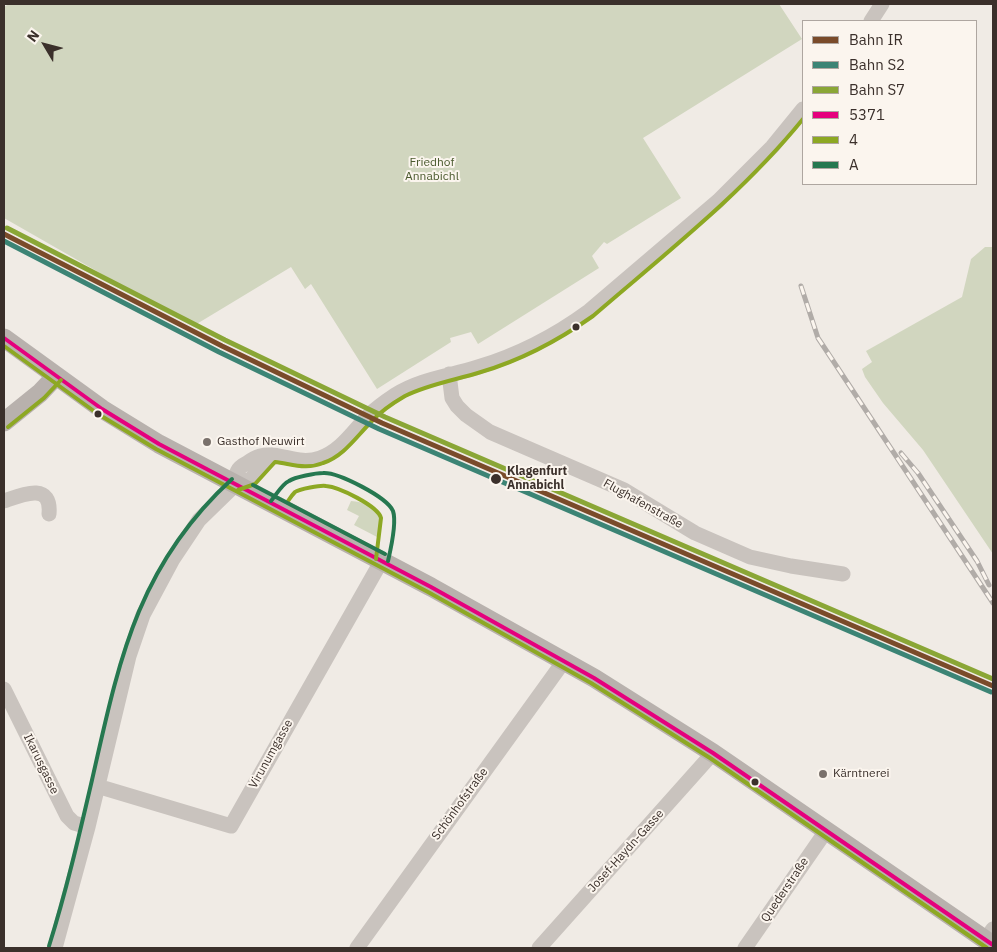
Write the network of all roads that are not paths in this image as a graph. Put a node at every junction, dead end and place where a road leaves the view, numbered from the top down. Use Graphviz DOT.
graph roads {
  1 [pos="882,4"];
  2 [pos="872,20"];
  3 [pos="802,110"];
  4 [pos="4,338"];
  5 [pos="448,374"];
  6 [pos="56,376"];
  7 [pos="4,422"];
  8 [pos="236,484"];
  9 [pos="4,501"];
  10 [pos="49,514"];
  11 [pos="382,560"];
  12 [pos="843,574"];
  13 [pos="564,660"];
  14 [pos="4,690"];
  15 [pos="713,753"];
  16 [pos="97,786"];
  17 [pos="88,827"];
  18 [pos="826,831"];
  19 [pos="990,938"];
  20 [pos="361,947"];
  21 [pos="55,948"];
  22 [pos="539,948"];
  23 [pos="745,948"];
  1 -- 2 [label="street"];
  3 -- 5 [label="street"];
  4 -- 6 [label="main road"];
  5 -- 8 [label="street"];
  5 -- 12 [label="street, Flughafenstraße"];
  6 -- 7 [label="main road"];
  6 -- 8 [label="main road"];
  8 -- 11 [label="main road"];
  8 -- 16 [label="street"];
  9 -- 10 [label="street"];
  11 -- 13 [label="main road"];
  11 -- 16 [label="street, Virunumgasse"];
  13 -- 15 [label="main road"];
  13 -- 20 [label="street, Schönhofstraße"];
  14 -- 17 [label="street, Ikarusgasse"];
  15 -- 18 [label="main road"];
  15 -- 22 [label="street, Josef-Haydn-Gasse"];
  16 -- 17 [label="street"];
  17 -- 21 [label="street"];
  18 -- 19 [label="main road"];
  18 -- 23 [label="street, Quederstraße"];
}
